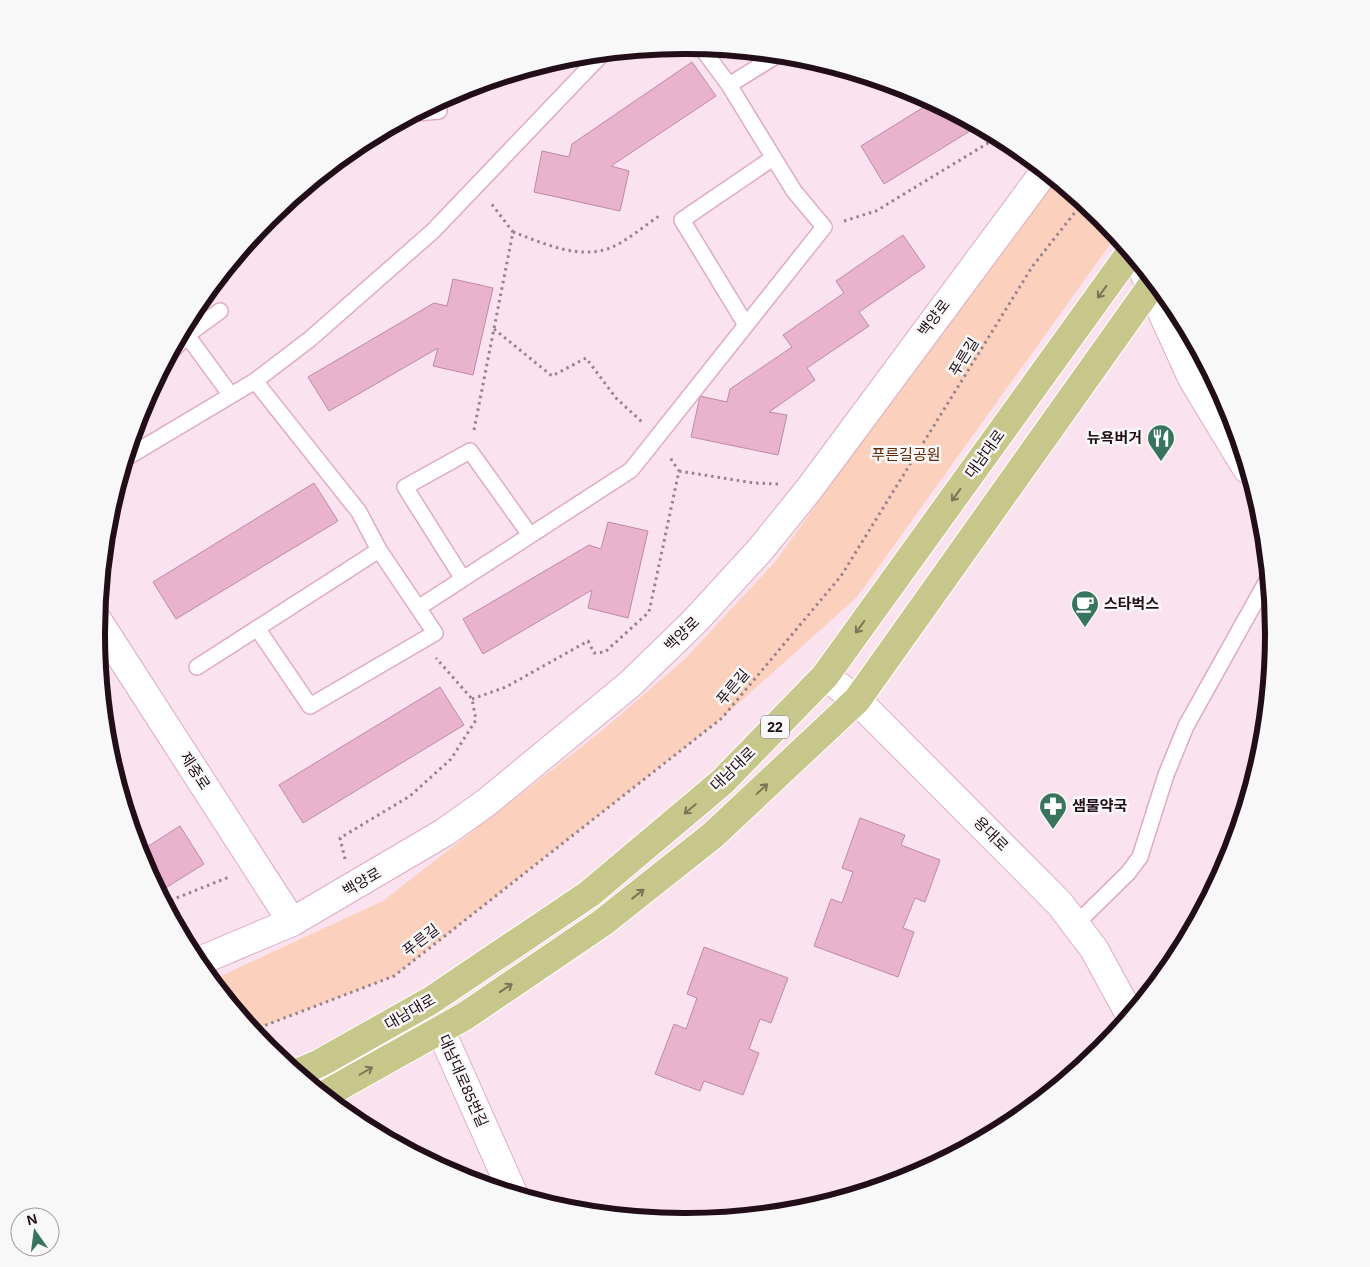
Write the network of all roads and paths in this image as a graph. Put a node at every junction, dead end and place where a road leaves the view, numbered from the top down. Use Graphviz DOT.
graph roads {
  1 [pos="707,55"];
  2 [pos="769,60"];
  3 [pos="595,61"];
  4 [pos="729,86"];
  5 [pos="435,111"];
  6 [pos="439,111"];
  7 [pos="991,141"];
  8 [pos="773,158"];
  9 [pos="1041,176"];
  10 [pos="476,184"];
  11 [pos="1078,208"];
  12 [pos="682,220"];
  13 [pos="824,227"];
  14 [pos="513,232"];
  15 [pos="1126,258"];
  16 [pos="1146,282"];
  17 [pos="1155,294"];
  18 [pos="220,311"];
  19 [pos="746,325"];
  20 [pos="193,327"];
  21 [pos="188,336"];
  22 [pos="255,381"];
  23 [pos="230,394"];
  24 [pos="1234,448"];
  25 [pos="470,451"];
  26 [pos="134,453"];
  27 [pos="679,471"];
  28 [pos="810,488"];
  29 [pos="530,535"];
  30 [pos="379,550"];
  31 [pos="463,579"];
  32 [pos="1263,588"];
  33 [pos="418,608"];
  34 [pos="257,628"];
  35 [pos="105,632"];
  36 [pos="420,642"];
  37 [pos="196,667"];
  38 [pos="825,676"];
  39 [pos="856,700"];
  40 [pos="259,868"];
  41 [pos="354,887"];
  42 [pos="171,901"];
  43 [pos="292,922"];
  44 [pos="1076,924"];
  45 [pos="205,959"];
  46 [pos="430,1001"];
  47 [pos="1127,1009"];
  48 [pos="260,1027"];
  49 [pos="440,1029"];
  50 [pos="304,1070"];
  51 [pos="330,1091"];
  52 [pos="510,1185"];
  1 -- 4 [label="lane"];
  2 -- 4 [label="lane"];
  3 -- 10 [label="lane"];
  4 -- 8 [label="lane"];
  5 -- 6 [label="lane"];
  7 -- 13 [label="path"];
  8 -- 12 [label="lane"];
  8 -- 13 [label="lane"];
  9 -- 28 [label="street, 백양로"];
  10 -- 14 [label="path"];
  10 -- 22 [label="lane"];
  11 -- 48 [label="path, 푸른길"];
  12 -- 14 [label="path"];
  12 -- 19 [label="lane"];
  13 -- 19 [label="lane"];
  14 -- 25 [label="path"];
  15 -- 38 [label="main road, 대남대로 / 22, one-way"];
  16 -- 39 [label="main road, 대남대로 / 22"];
  17 -- 24 [label="street"];
  18 -- 20 [label="lane"];
  19 -- 29 [label="lane"];
  21 -- 23 [label="lane"];
  22 -- 23 [label="lane"];
  22 -- 30 [label="lane"];
  23 -- 26 [label="lane"];
  25 -- 29 [label="lane"];
  25 -- 31 [label="lane"];
  27 -- 28 [label="path"];
  28 -- 41 [label="street, 백양로"];
  29 -- 31 [label="lane"];
  30 -- 33 [label="lane"];
  30 -- 34 [label="lane"];
  31 -- 33 [label="lane"];
  32 -- 44 [label="lane"];
  33 -- 36 [label="lane"];
  34 -- 36 [label="lane"];
  34 -- 37 [label="lane"];
  35 -- 40 [label="street, 제중로"];
  36 -- 41 [label="path"];
  38 -- 39 [label="street, 용대로"];
  38 -- 46 [label="main road, 대남대로 / 22, one-way"];
  39 -- 44 [label="street, 용대로"];
  49 -- 39 [label="main road, 대남대로 / 22, one-way"];
  40 -- 42 [label="path"];
  40 -- 43 [label="street, 제중로"];
  41 -- 43 [label="street, 백양로"];
  43 -- 45 [label="street, 백양로"];
  44 -- 47 [label="street, 용대로"];
  46 -- 49 [label="street, 대남대로85번길"];
  46 -- 50 [label="main road, 대남대로 / 22"];
  51 -- 49 [label="main road, 대남대로 / 22, one-way"];
  49 -- 52 [label="street, 대남대로85번길"];
}
